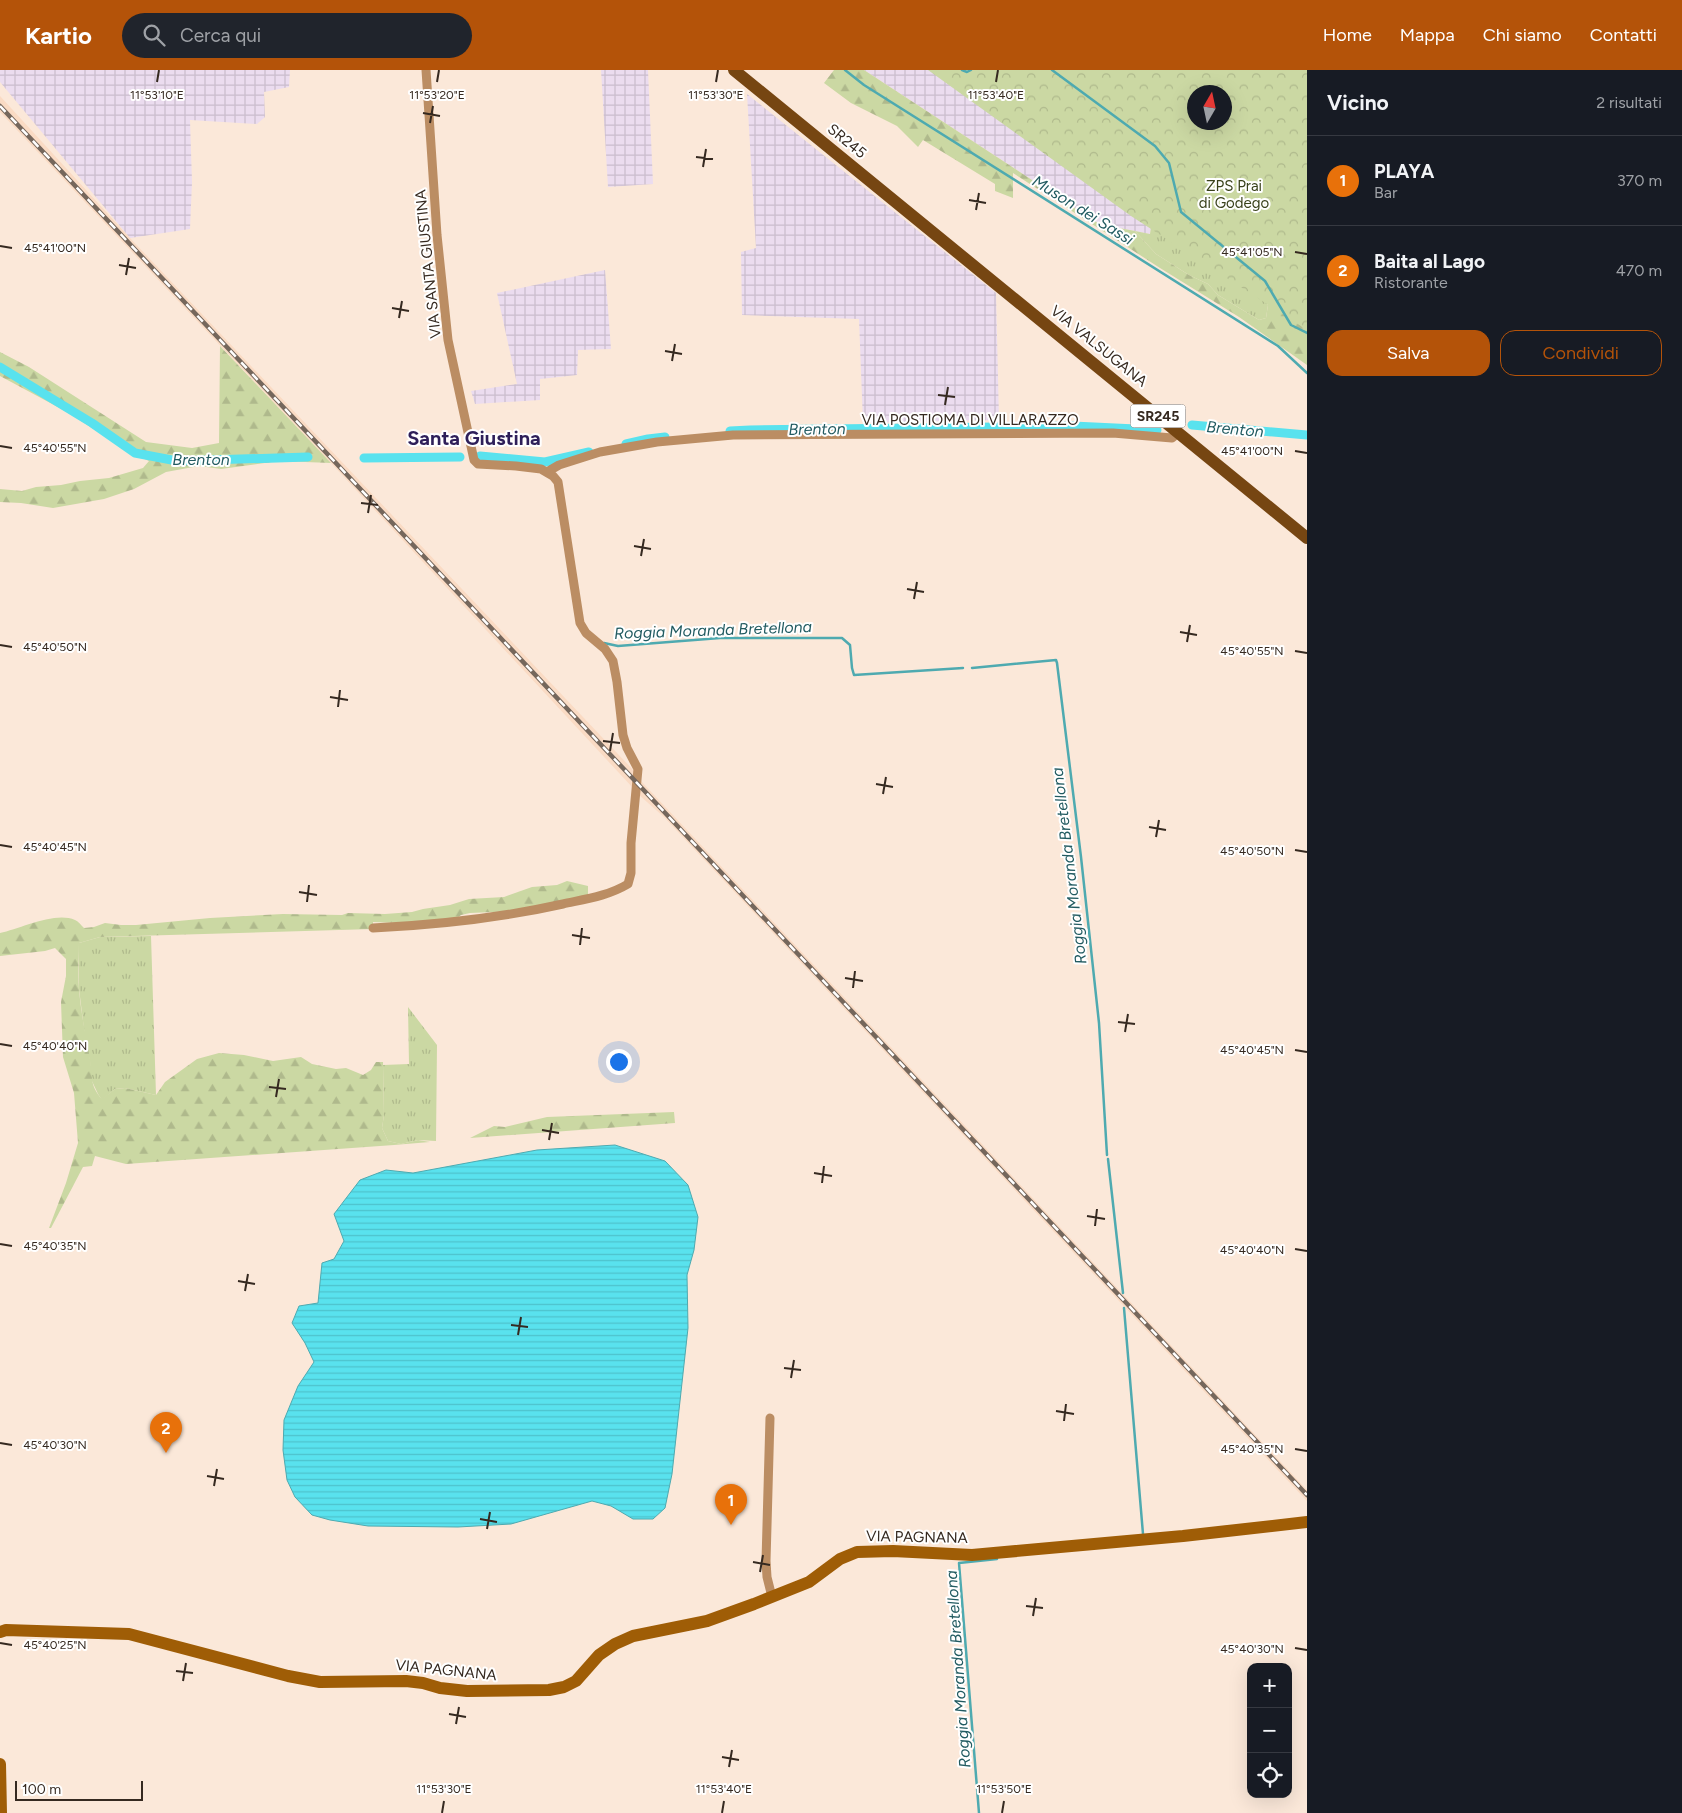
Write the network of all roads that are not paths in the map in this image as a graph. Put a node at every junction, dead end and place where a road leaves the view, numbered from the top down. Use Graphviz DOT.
graph roads {
  1 [pos="426,70"];
  2 [pos="734,70"];
  3 [pos="1009,294"];
  4 [pos="1178,433"];
  5 [pos="549,470"];
  6 [pos="1307,538"];
  7 [pos="373,928"];
  8 [pos="770,1418"];
  9 [pos="1307,1522"];
  10 [pos="772,1597"];
  11 [pos="0,1632"];
  12 [pos="0,1764"];
  13 [pos="1,1813"];
  1 -- 5 [label="street, VIA SANTA GIUSTINA"];
  2 -- 3 [label="main road, SR245 / SR245"];
  3 -- 4 [label="main road, VIA VALSUGANA / SR245"];
  4 -- 5 [label="street, VIA POSTIOMA DI VILLARAZZO"];
  4 -- 6 [label="main road, VIA VALSUGANA / SR245"];
  5 -- 7 [label="street"];
  8 -- 10 [label="street"];
  9 -- 10 [label="street, VIA PAGNANA"];
  10 -- 11 [label="street, VIA PAGNANA"];
  12 -- 13 [label="street"];
}
